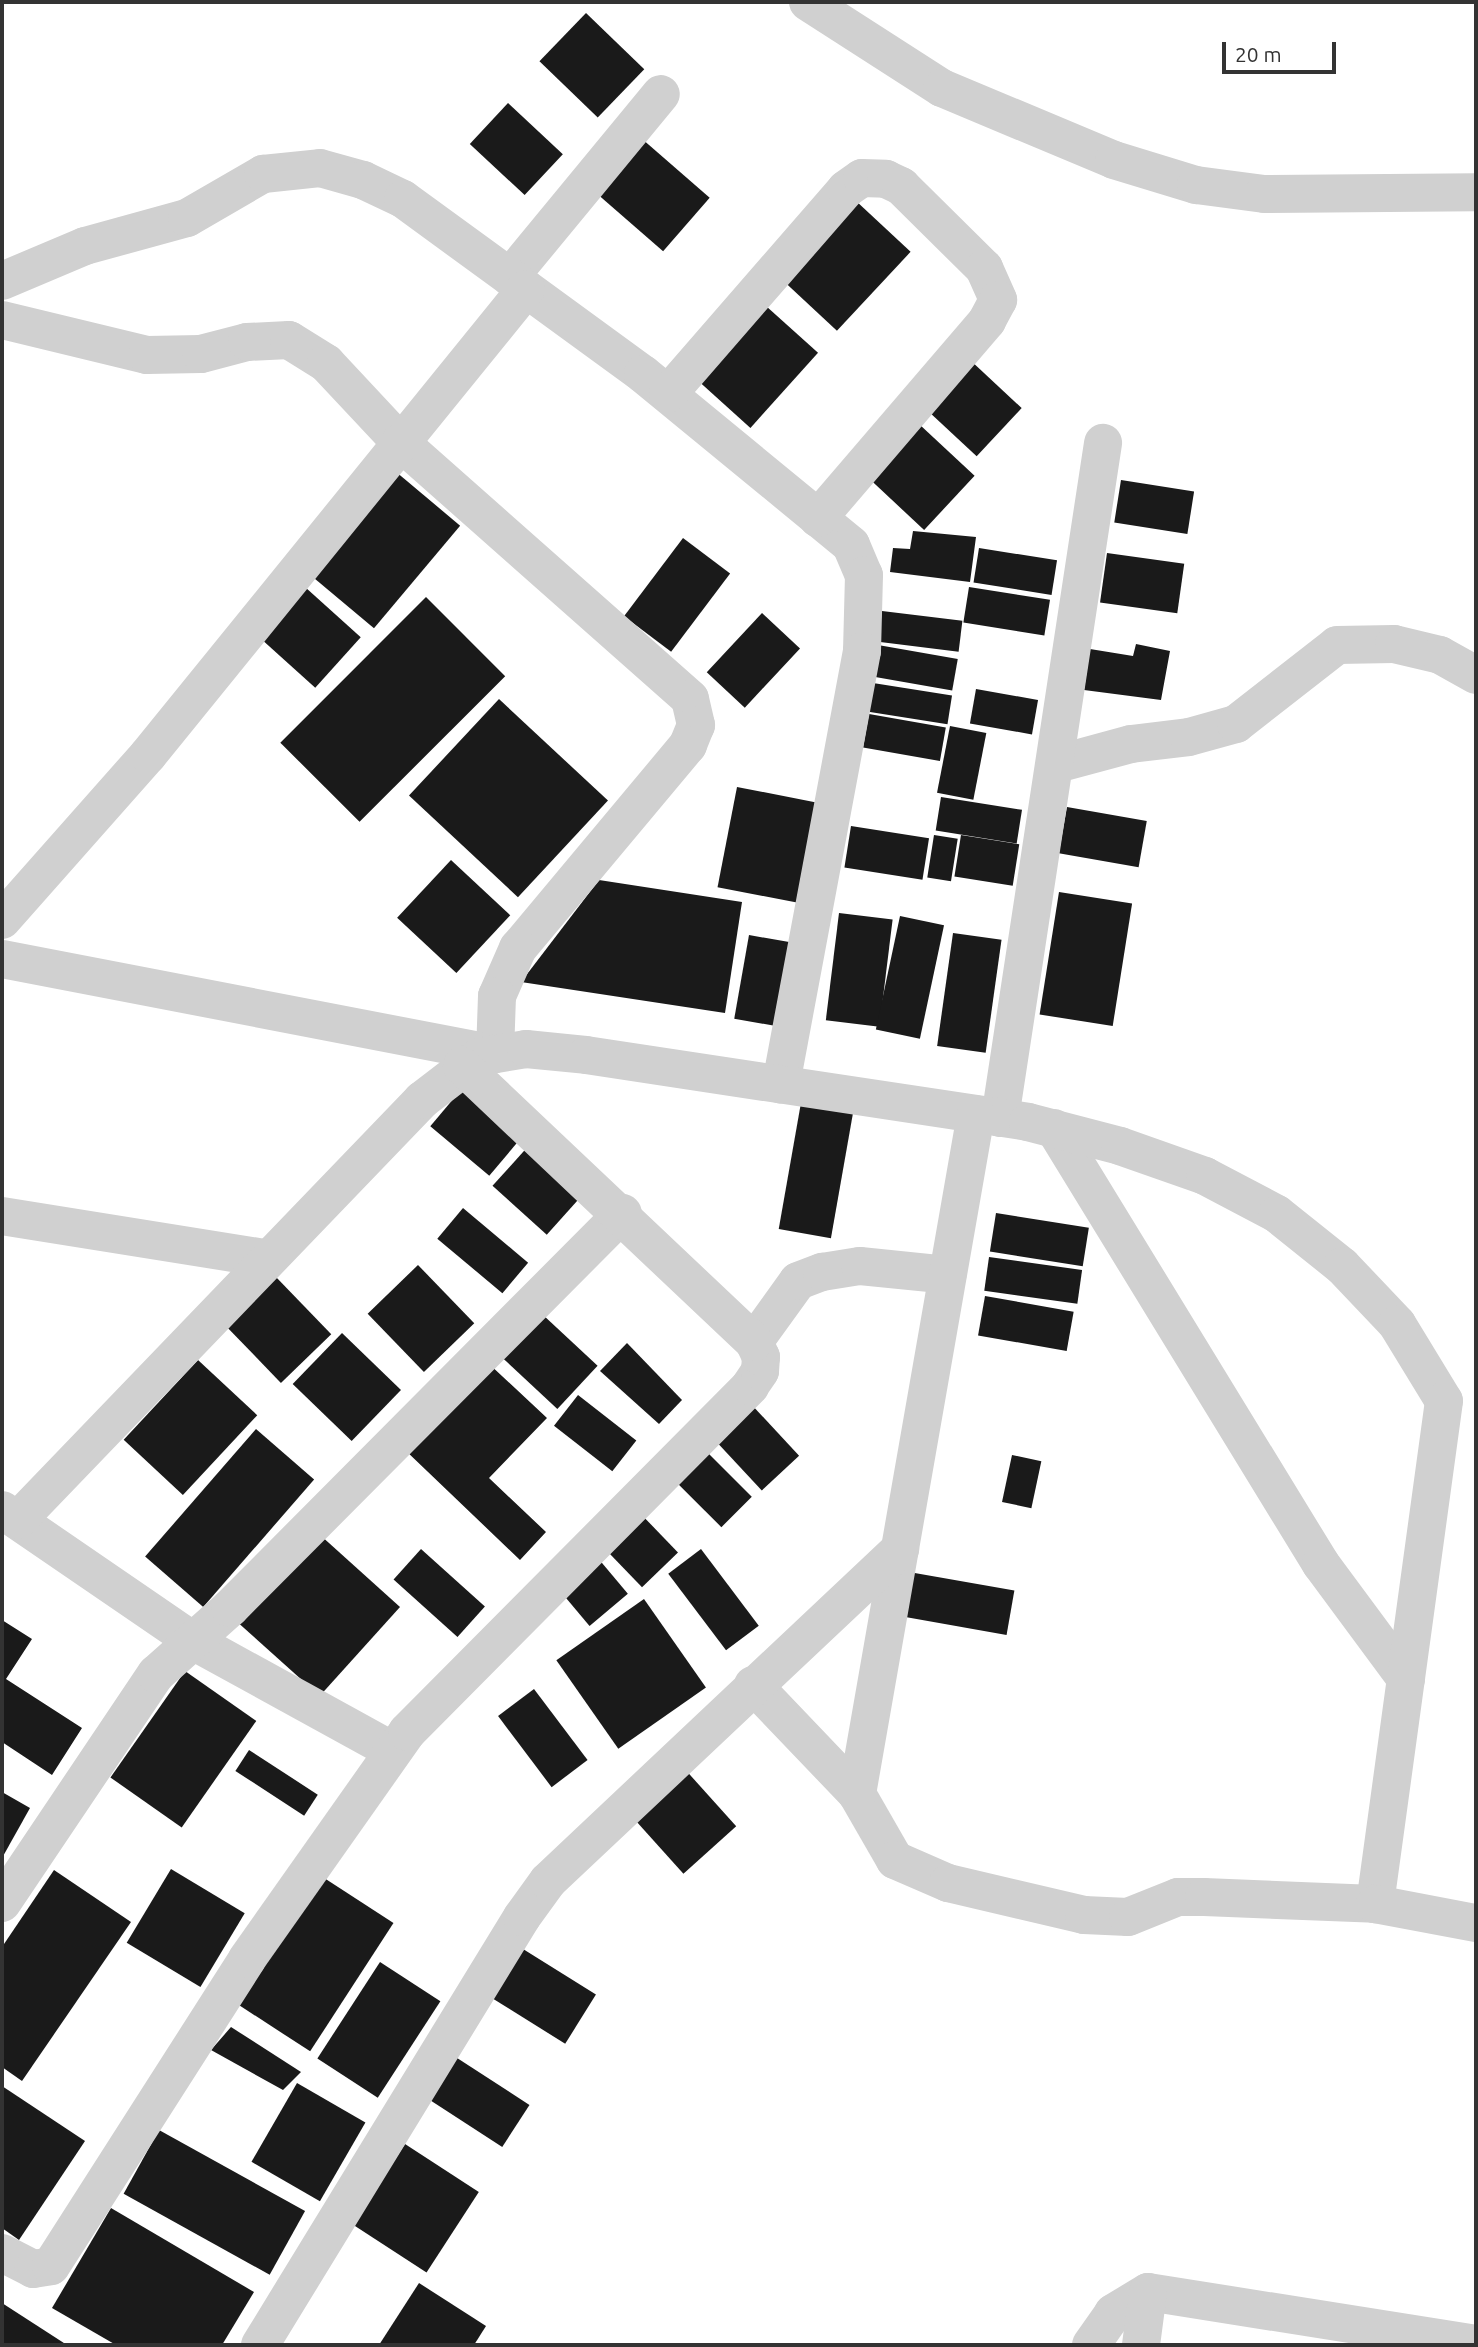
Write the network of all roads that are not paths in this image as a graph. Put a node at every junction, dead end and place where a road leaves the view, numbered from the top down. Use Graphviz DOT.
graph roads {
  1 [pos="808,2"];
  2 [pos="661,94"];
  3 [pos="1476,192"];
  4 [pos="2,281"];
  5 [pos="518,283"];
  6 [pos="2,320"];
  7 [pos="668,394"];
  8 [pos="400,442"];
  9 [pos="1103,443"];
  10 [pos="818,518"];
  11 [pos="1476,675"];
  12 [pos="1057,764"];
  13 [pos="2,920"];
  14 [pos="2,959"];
  15 [pos="478,1060"];
  16 [pos="782,1084"];
  17 [pos="988,1116"];
  18 [pos="1054,1128"];
  19 [pos="623,1213"];
  20 [pos="2,1216"];
  21 [pos="269,1259"];
  22 [pos="948,1275"];
  23 [pos="754,1342"];
  24 [pos="10,1515"];
  25 [pos="900,1549"];
  26 [pos="192,1641"];
  27 [pos="1406,1679"];
  28 [pos="753,1685"];
  29 [pos="393,1751"];
  30 [pos="857,1794"];
  31 [pos="2,1903"];
  32 [pos="1374,1904"];
  33 [pos="1476,1923"];
  34 [pos="4,2260"];
  35 [pos="1148,2292"];
  36 [pos="276,2339"];
  37 [pos="1404,2339"];
  38 [pos="1476,2344"];
  39 [pos="1091,2345"];
  40 [pos="1141,2345"];
  1 -- 3 [label="street"];
  2 -- 5 [label="street"];
  4 -- 5 [label="street"];
  5 -- 7 [label="street"];
  5 -- 8 [label="street"];
  6 -- 8 [label="street"];
  7 -- 10 [label="street"];
  7 -- 10 [label="street"];
  8 -- 13 [label="street"];
  8 -- 15 [label="street"];
  9 -- 12 [label="street"];
  10 -- 16 [label="street"];
  11 -- 12 [label="street"];
  12 -- 17 [label="street"];
  14 -- 15 [label="street"];
  15 -- 16 [label="street"];
  15 -- 19 [label="street"];
  15 -- 21 [label="street"];
  16 -- 17 [label="street"];
  17 -- 18 [label="street"];
  17 -- 22 [label="street"];
  18 -- 27 [label="street"];
  18 -- 27 [label="street"];
  19 -- 23 [label="street"];
  19 -- 26 [label="street"];
  20 -- 21 [label="street"];
  21 -- 24 [label="street"];
  22 -- 23 [label="street"];
  22 -- 25 [label="street"];
  23 -- 29 [label="street"];
  24 -- 26 [label="street"];
  25 -- 28 [label="street"];
  25 -- 30 [label="street"];
  26 -- 29 [label="street"];
  26 -- 31 [label="street"];
  27 -- 32 [label="street"];
  28 -- 30 [label="street"];
  28 -- 36 [label="street"];
  29 -- 34 [label="street"];
  30 -- 32 [label="street"];
  32 -- 33 [label="street"];
  35 -- 37 [label="street"];
  35 -- 39 [label="street"];
  35 -- 40 [label="street"];
  37 -- 38 [label="street"];
}
